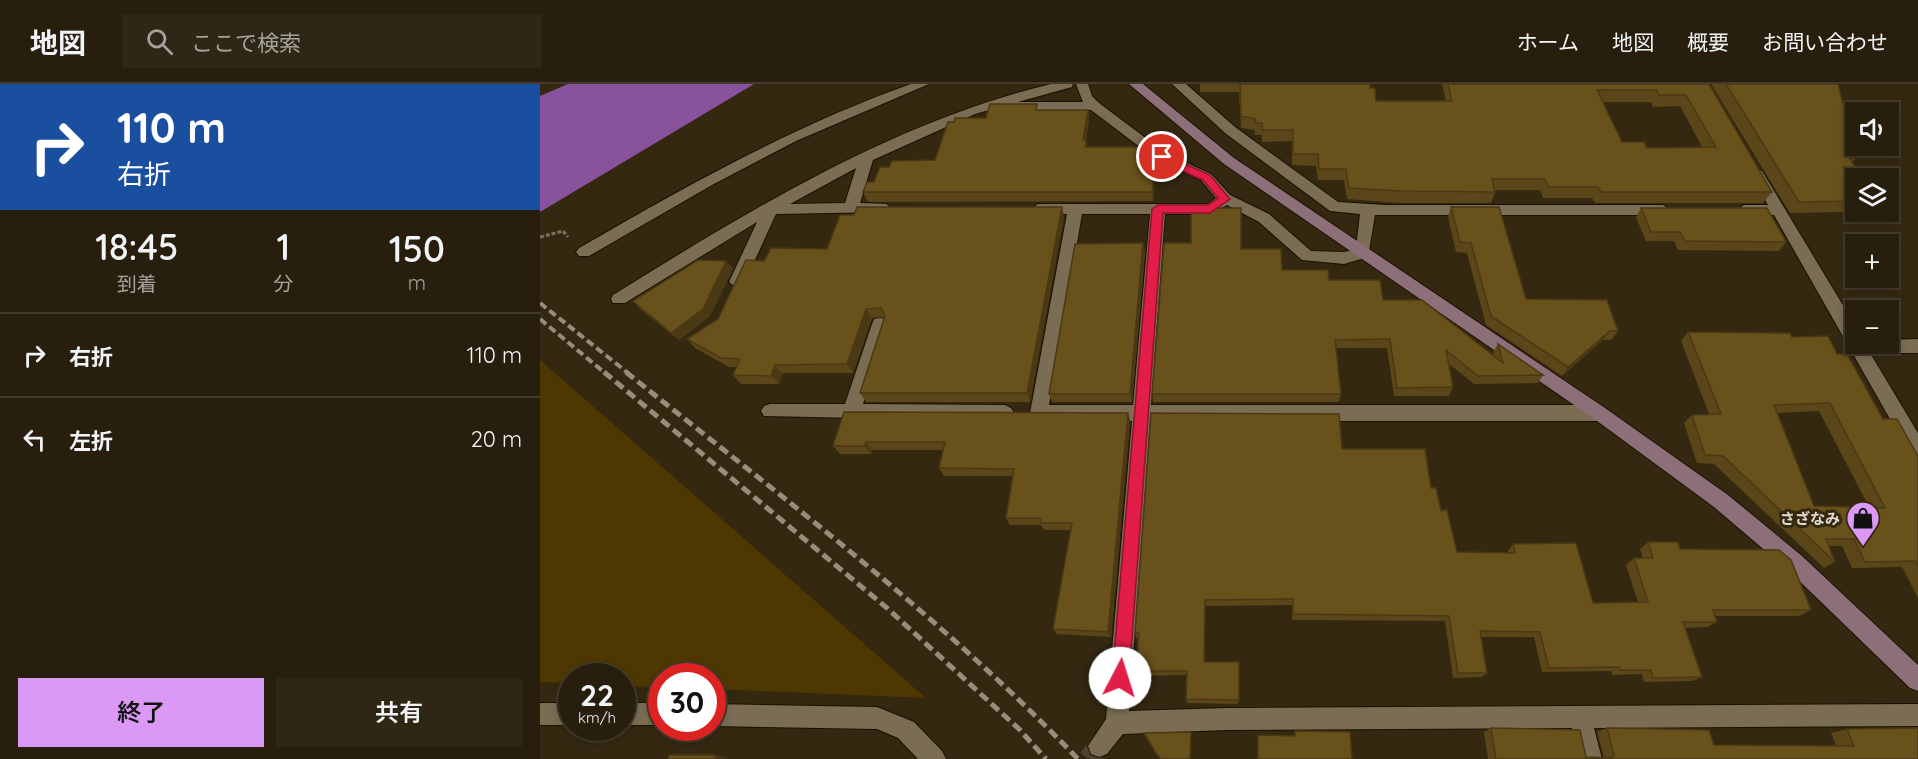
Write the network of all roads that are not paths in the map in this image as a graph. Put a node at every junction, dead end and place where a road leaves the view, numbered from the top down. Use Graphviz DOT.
graph roads {
  1 [pos="923,84"];
  2 [pos="1067,84"];
  3 [pos="1082,84"];
  4 [pos="1135,84"];
  5 [pos="1179,84"];
  6 [pos="984,106"];
  7 [pos="1094,106"];
  8 [pos="866,159"];
  9 [pos="1749,160"];
  10 [pos="1225,199"];
  11 [pos="850,208"];
  12 [pos="898,208"];
  13 [pos="771,209"];
  14 [pos="1018,209"];
  15 [pos="1075,209"];
  16 [pos="1158,209"];
  17 [pos="1368,209"];
  18 [pos="1679,210"];
  19 [pos="1724,210"];
  20 [pos="1778,210"];
  21 [pos="584,252"];
  22 [pos="1363,253"];
  23 [pos="619,299"];
  24 [pos="728,302"];
  25 [pos="880,324"];
  26 [pos="1845,325"];
  27 [pos="1899,345"];
  28 [pos="1918,346"];
  29 [pos="1862,354"];
  30 [pos="770,411"];
  31 [pos="852,411"];
  32 [pos="1142,412"];
  33 [pos="1039,413"];
  34 [pos="1599,413"];
  35 [pos="1918,450"];
  36 [pos="1918,680"];
  37 [pos="540,714"];
  38 [pos="558,714"];
  39 [pos="1918,714"];
  40 [pos="726,715"];
  41 [pos="1580,716"];
  42 [pos="1117,723"];
  43 [pos="1099,746"];
  44 [pos="934,759"];
  45 [pos="1590,759"];
  1 -- 21 [label="street"];
  2 -- 6 [label="street"];
  3 -- 7 [label="street"];
  4 -- 22 [label="street"];
  5 -- 17 [label="street"];
  6 -- 7 [label="street"];
  6 -- 8 [label="street"];
  7 -- 10 [label="street"];
  8 -- 11 [label="street"];
  8 -- 13 [label="street"];
  9 -- 20 [label="street"];
  10 -- 16 [label="street"];
  10 -- 22 [label="street"];
  11 -- 12 [label="street"];
  11 -- 13 [label="street"];
  13 -- 23 [label="street"];
  13 -- 24 [label="street"];
  14 -- 15 [label="street"];
  15 -- 16 [label="street"];
  15 -- 33 [label="street"];
  16 -- 32 [label="street"];
  17 -- 18 [label="street"];
  17 -- 22 [label="street"];
  19 -- 20 [label="street"];
  20 -- 26 [label="street"];
  22 -- 34 [label="street"];
  25 -- 31 [label="street"];
  27 -- 28 [label="street"];
  29 -- 35 [label="street"];
  30 -- 31 [label="street"];
  31 -- 33 [label="street"];
  32 -- 33 [label="street"];
  32 -- 34 [label="street"];
  32 -- 42 [label="street"];
  34 -- 36 [label="street"];
  37 -- 38 [label="street"];
  39 -- 41 [label="street"];
  40 -- 44 [label="street"];
  41 -- 42 [label="street"];
  41 -- 45 [label="street"];
  42 -- 43 [label="street"];
}
